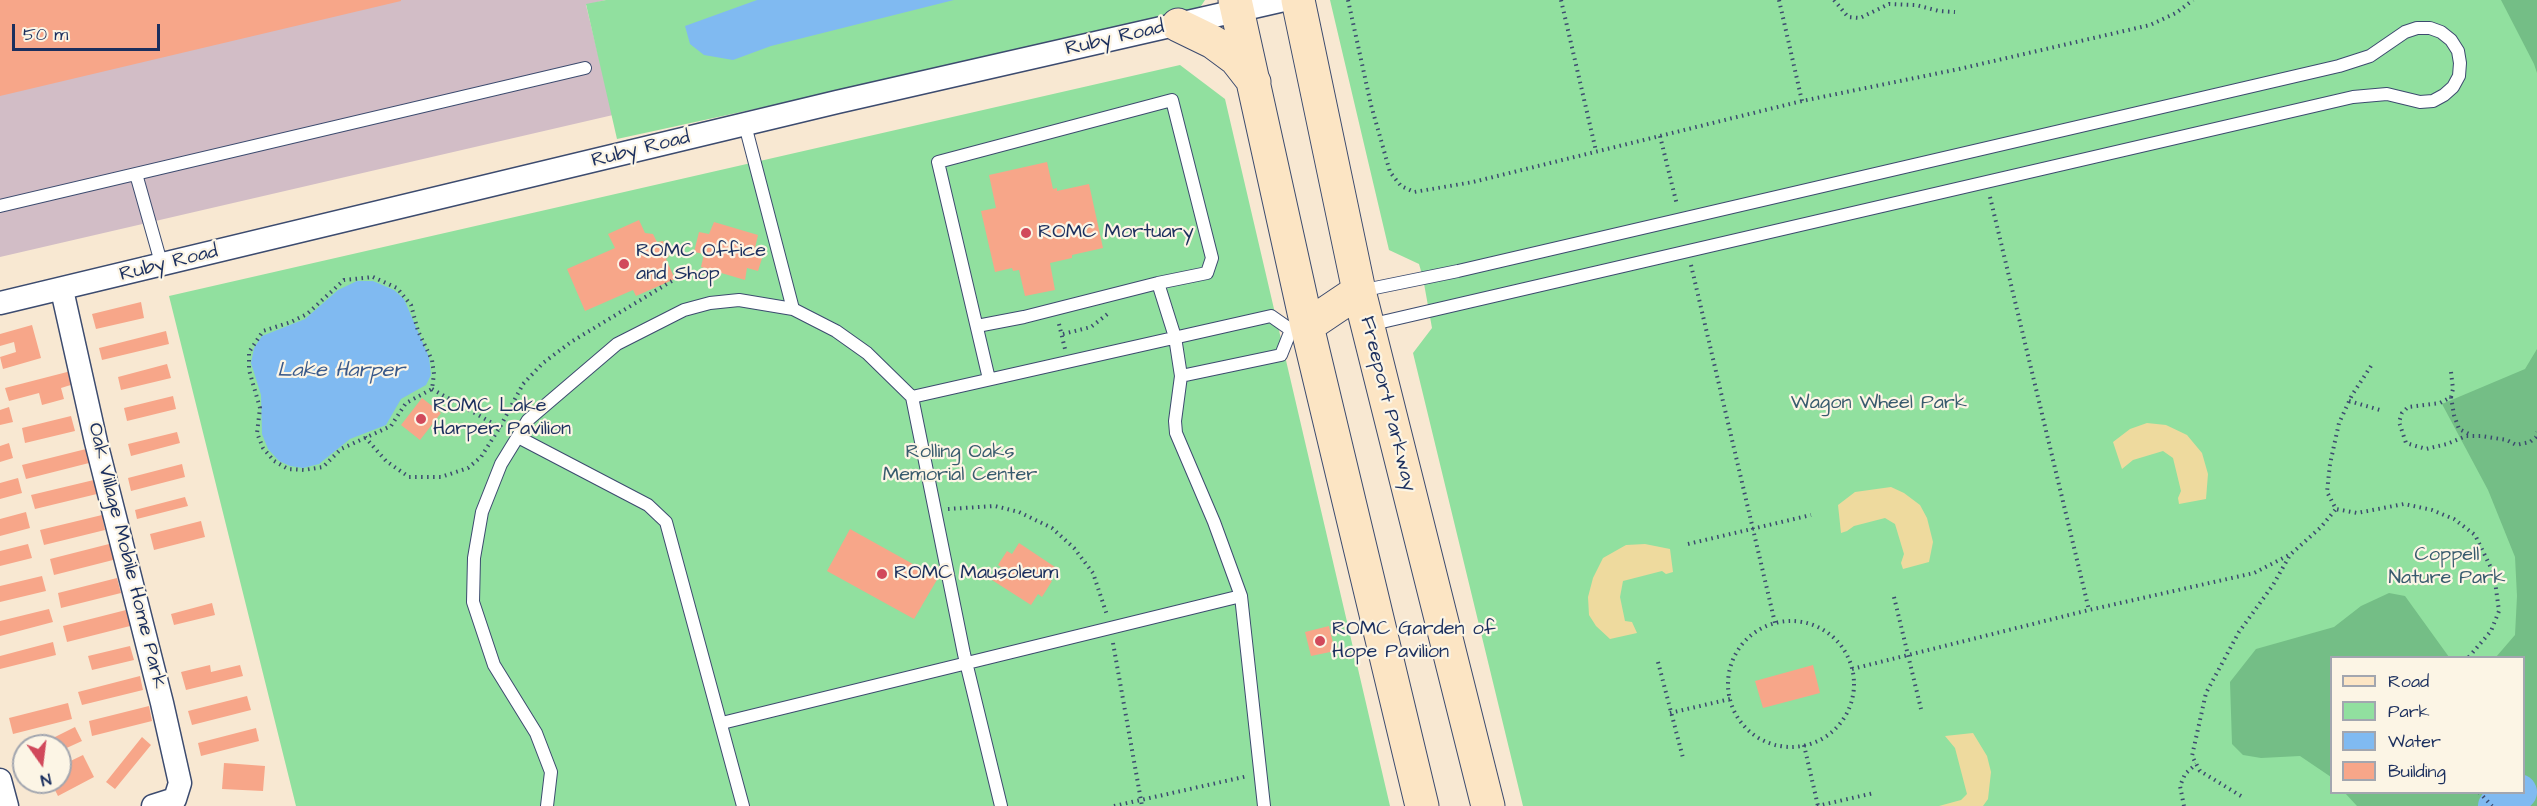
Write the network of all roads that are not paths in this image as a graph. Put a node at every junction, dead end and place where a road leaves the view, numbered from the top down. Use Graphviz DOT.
graph roads {
  1 [pos="1284,0"];
  2 [pos="1298,0"];
  3 [pos="1237,6"];
  4 [pos="1179,25"];
  5 [pos="585,68"];
  6 [pos="1254,82"];
  7 [pos="745,125"];
  8 [pos="136,174"];
  9 [pos="0,206"];
  10 [pos="162,266"];
  11 [pos="1158,283"];
  12 [pos="62,290"];
  13 [pos="1359,291"];
  14 [pos="0,303"];
  15 [pos="793,309"];
  16 [pos="977,326"];
  17 [pos="1368,326"];
  18 [pos="1299,328"];
  19 [pos="1175,337"];
  20 [pos="1181,376"];
  21 [pos="989,379"];
  22 [pos="912,397"];
  23 [pos="518,437"];
  24 [pos="1241,596"];
  25 [pos="966,664"];
  26 [pos="722,723"];
  27 [pos="0,780"];
  28 [pos="7,806"];
  29 [pos="153,806"];
  30 [pos="547,806"];
  31 [pos="743,806"];
  32 [pos="1001,806"];
  33 [pos="1264,806"];
  34 [pos="1422,806"];
  35 [pos="1488,806"];
  1 -- 3 [label="street, Ruby Road"];
  2 -- 13 [label="main road, Freeport Parkway"];
  3 -- 4 [label="street, Ruby Road"];
  3 -- 6 [label="main road"];
  4 -- 6 [label="main road"];
  4 -- 7 [label="street, Ruby Road"];
  5 -- 8 [label="lane"];
  6 -- 18 [label="main road"];
  7 -- 10 [label="street, Ruby Road"];
  7 -- 15 [label="lane"];
  8 -- 9 [label="lane"];
  8 -- 10 [label="lane"];
  10 -- 12 [label="street, Ruby Road"];
  11 -- 16 [label="lane"];
  11 -- 16 [label="lane"];
  11 -- 19 [label="lane"];
  12 -- 14 [label="street, Ruby Road"];
  12 -- 29 [label="street, Oak Village Mobile Home Park"];
  13 -- 17 [label="main road, Freeport Parkway"];
  13 -- 17 [label="lane"];
  13 -- 18 [label="main road"];
  15 -- 22 [label="lane"];
  15 -- 23 [label="lane"];
  16 -- 21 [label="lane"];
  17 -- 18 [label="main road"];
  17 -- 35 [label="main road, Freeport Parkway"];
  18 -- 19 [label="lane"];
  18 -- 20 [label="lane"];
  18 -- 34 [label="main road"];
  19 -- 20 [label="lane"];
  19 -- 21 [label="lane"];
  20 -- 24 [label="lane"];
  21 -- 22 [label="lane"];
  22 -- 25 [label="lane"];
  23 -- 26 [label="lane"];
  23 -- 30 [label="lane"];
  24 -- 25 [label="lane"];
  24 -- 33 [label="lane"];
  25 -- 26 [label="lane"];
  25 -- 32 [label="lane"];
  26 -- 31 [label="lane"];
  27 -- 28 [label="street"];
}
